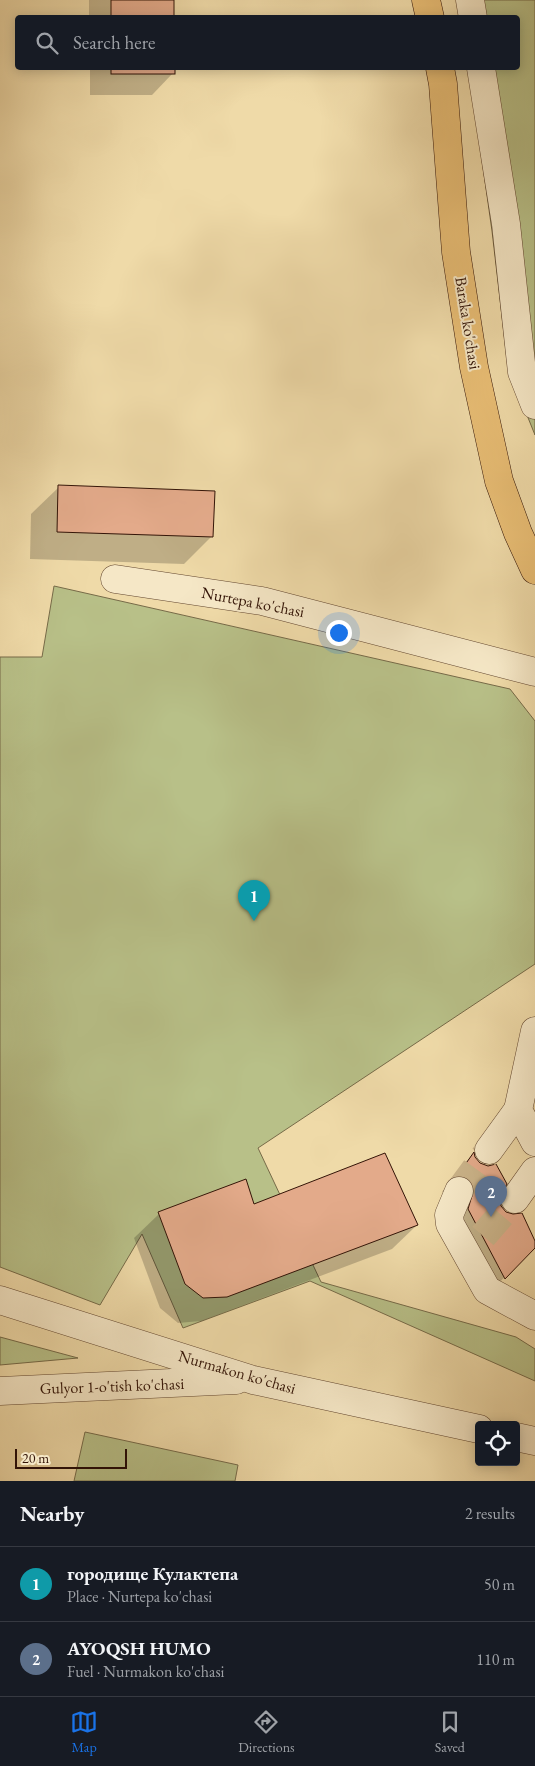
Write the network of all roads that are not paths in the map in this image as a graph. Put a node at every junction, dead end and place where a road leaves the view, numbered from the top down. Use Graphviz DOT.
graph roads {
  1 [pos="426,0"];
  2 [pos="470,0"];
  3 [pos="429,15"];
  4 [pos="472,15"];
  5 [pos="440,70"];
  6 [pos="481,70"];
  7 [pos="535,406"];
  8 [pos="535,570"];
  9 [pos="115,579"];
  10 [pos="535,672"];
  11 [pos="535,1031"];
  12 [pos="518,1110"];
  13 [pos="535,1142"];
  14 [pos="489,1150"];
  15 [pos="535,1171"];
  16 [pos="459,1191"];
  17 [pos="515,1199"];
  18 [pos="0,1300"];
  19 [pos="535,1316"];
  20 [pos="253,1380"];
  21 [pos="0,1391"];
  22 [pos="475,1428"];
  23 [pos="520,1438"];
  24 [pos="535,1441"];
  1 -- 3 [label="main road"];
  2 -- 4 [label="street"];
  5 -- 8 [label="main road, Baraka ko'chasi"];
  6 -- 7 [label="street"];
  9 -- 10 [label="street, Nurtepa ko'chasi"];
  11 -- 12 [label="street"];
  12 -- 13 [label="street"];
  12 -- 14 [label="street"];
  15 -- 17 [label="street"];
  16 -- 19 [label="street"];
  18 -- 20 [label="street, Nurmakon ko'chasi"];
  20 -- 21 [label="street, Gulyor 1-o'tish ko'chasi"];
  20 -- 22 [label="street, Nurmakon ko'chasi"];
  23 -- 24 [label="street"];
}
